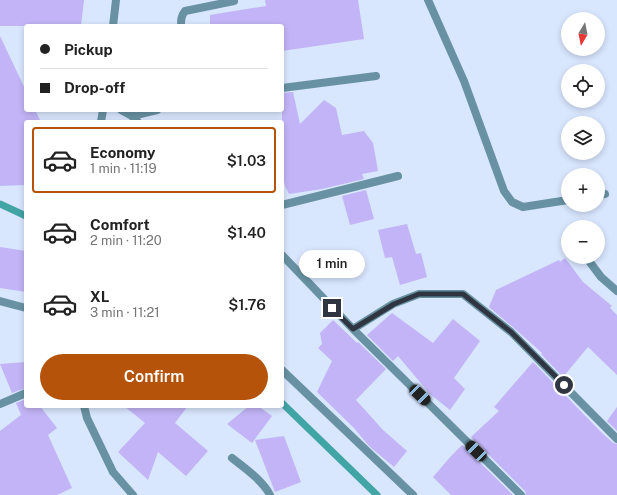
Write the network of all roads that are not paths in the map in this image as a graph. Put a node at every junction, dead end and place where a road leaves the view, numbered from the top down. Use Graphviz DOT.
graph roads {
  1 [pos="116,0"];
  2 [pos="428,0"];
  3 [pos="234,1"];
  4 [pos="113,24"];
  5 [pos="181,24"];
  6 [pos="376,76"];
  7 [pos="284,88"];
  8 [pos="125,112"];
  9 [pos="149,112"];
  10 [pos="132,116"];
  11 [pos="136,120"];
  12 [pos="398,176"];
  13 [pos="561,201"];
  14 [pos="284,204"];
  15 [pos="284,257"];
  16 [pos="591,264"];
  17 [pos="617,291"];
  18 [pos="0,301"];
  19 [pos="24,307"];
  20 [pos="353,329"];
  21 [pos="284,372"];
  22 [pos="24,394"];
  23 [pos="0,404"];
  24 [pos="84,408"];
  25 [pos="617,439"];
  26 [pos="232,458"];
  27 [pos="133,495"];
  28 [pos="270,495"];
  29 [pos="413,495"];
  30 [pos="521,495"];
  1 -- 4 [label="street"];
  2 -- 13 [label="street"];
  3 -- 5 [label="street"];
  6 -- 7 [label="street"];
  8 -- 10 [label="street"];
  9 -- 10 [label="street"];
  10 -- 11 [label="street"];
  12 -- 14 [label="street"];
  15 -- 20 [label="street"];
  16 -- 17 [label="street"];
  18 -- 19 [label="street"];
  20 -- 25 [label="street"];
  20 -- 30 [label="street"];
  21 -- 29 [label="street"];
  22 -- 23 [label="street"];
  24 -- 27 [label="street"];
  26 -- 28 [label="street"];
}
